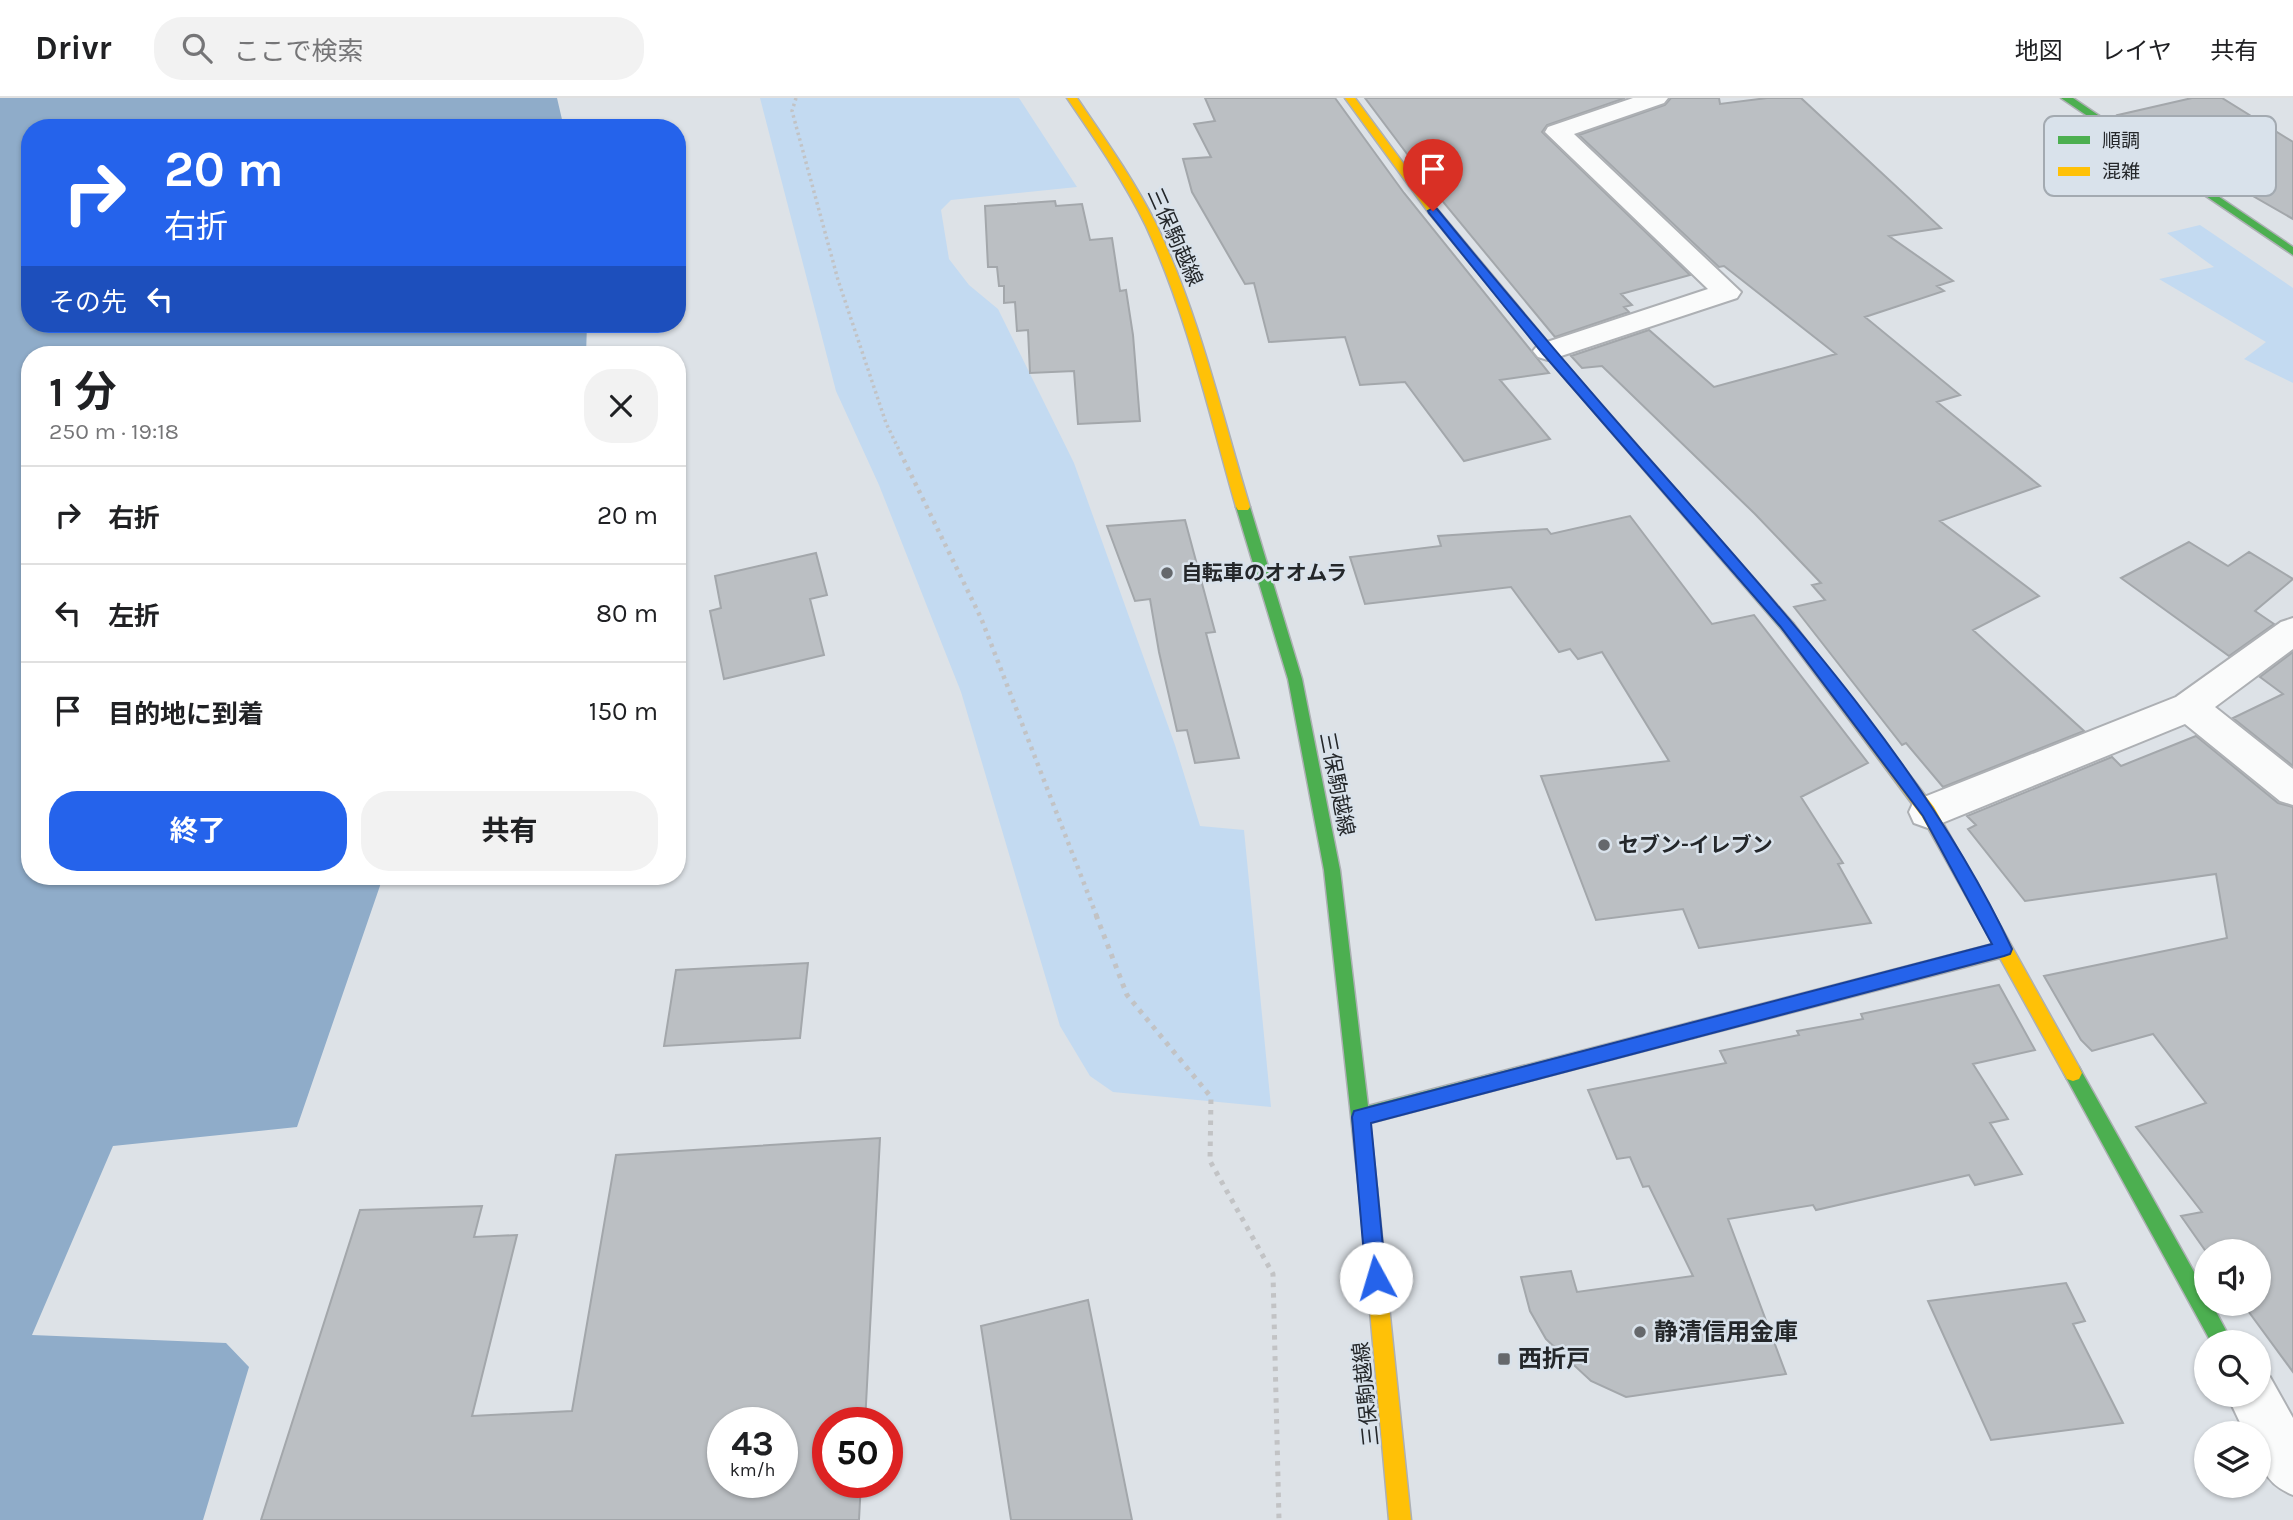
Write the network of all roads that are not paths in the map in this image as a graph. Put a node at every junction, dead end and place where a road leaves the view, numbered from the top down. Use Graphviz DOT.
graph roads {
  1 [pos="1072,98"];
  2 [pos="1350,98"];
  3 [pos="1656,98"];
  4 [pos="2066,98"];
  5 [pos="2093,116"];
  6 [pos="2210,196"];
  7 [pos="2293,252"];
  8 [pos="1548,351"];
  9 [pos="2293,631"];
  10 [pos="2189,707"];
  11 [pos="2293,790"];
  12 [pos="1928,811"];
  13 [pos="2004,949"];
  14 [pos="1361,1117"];
  15 [pos="2215,1330"];
  16 [pos="2271,1412"];
  17 [pos="2293,1469"];
  18 [pos="1400,1520"];
  1 -- 14 [label="street, 三保駒越線"];
  2 -- 8 [label="street"];
  3 -- 8 [label="street"];
  4 -- 5 [label="street"];
  6 -- 7 [label="street"];
  8 -- 12 [label="street"];
  9 -- 10 [label="street"];
  10 -- 11 [label="street"];
  10 -- 12 [label="street"];
  12 -- 13 [label="street"];
  13 -- 14 [label="street"];
  13 -- 15 [label="street"];
  14 -- 18 [label="street, 三保駒越線"];
  16 -- 17 [label="street"];
}
